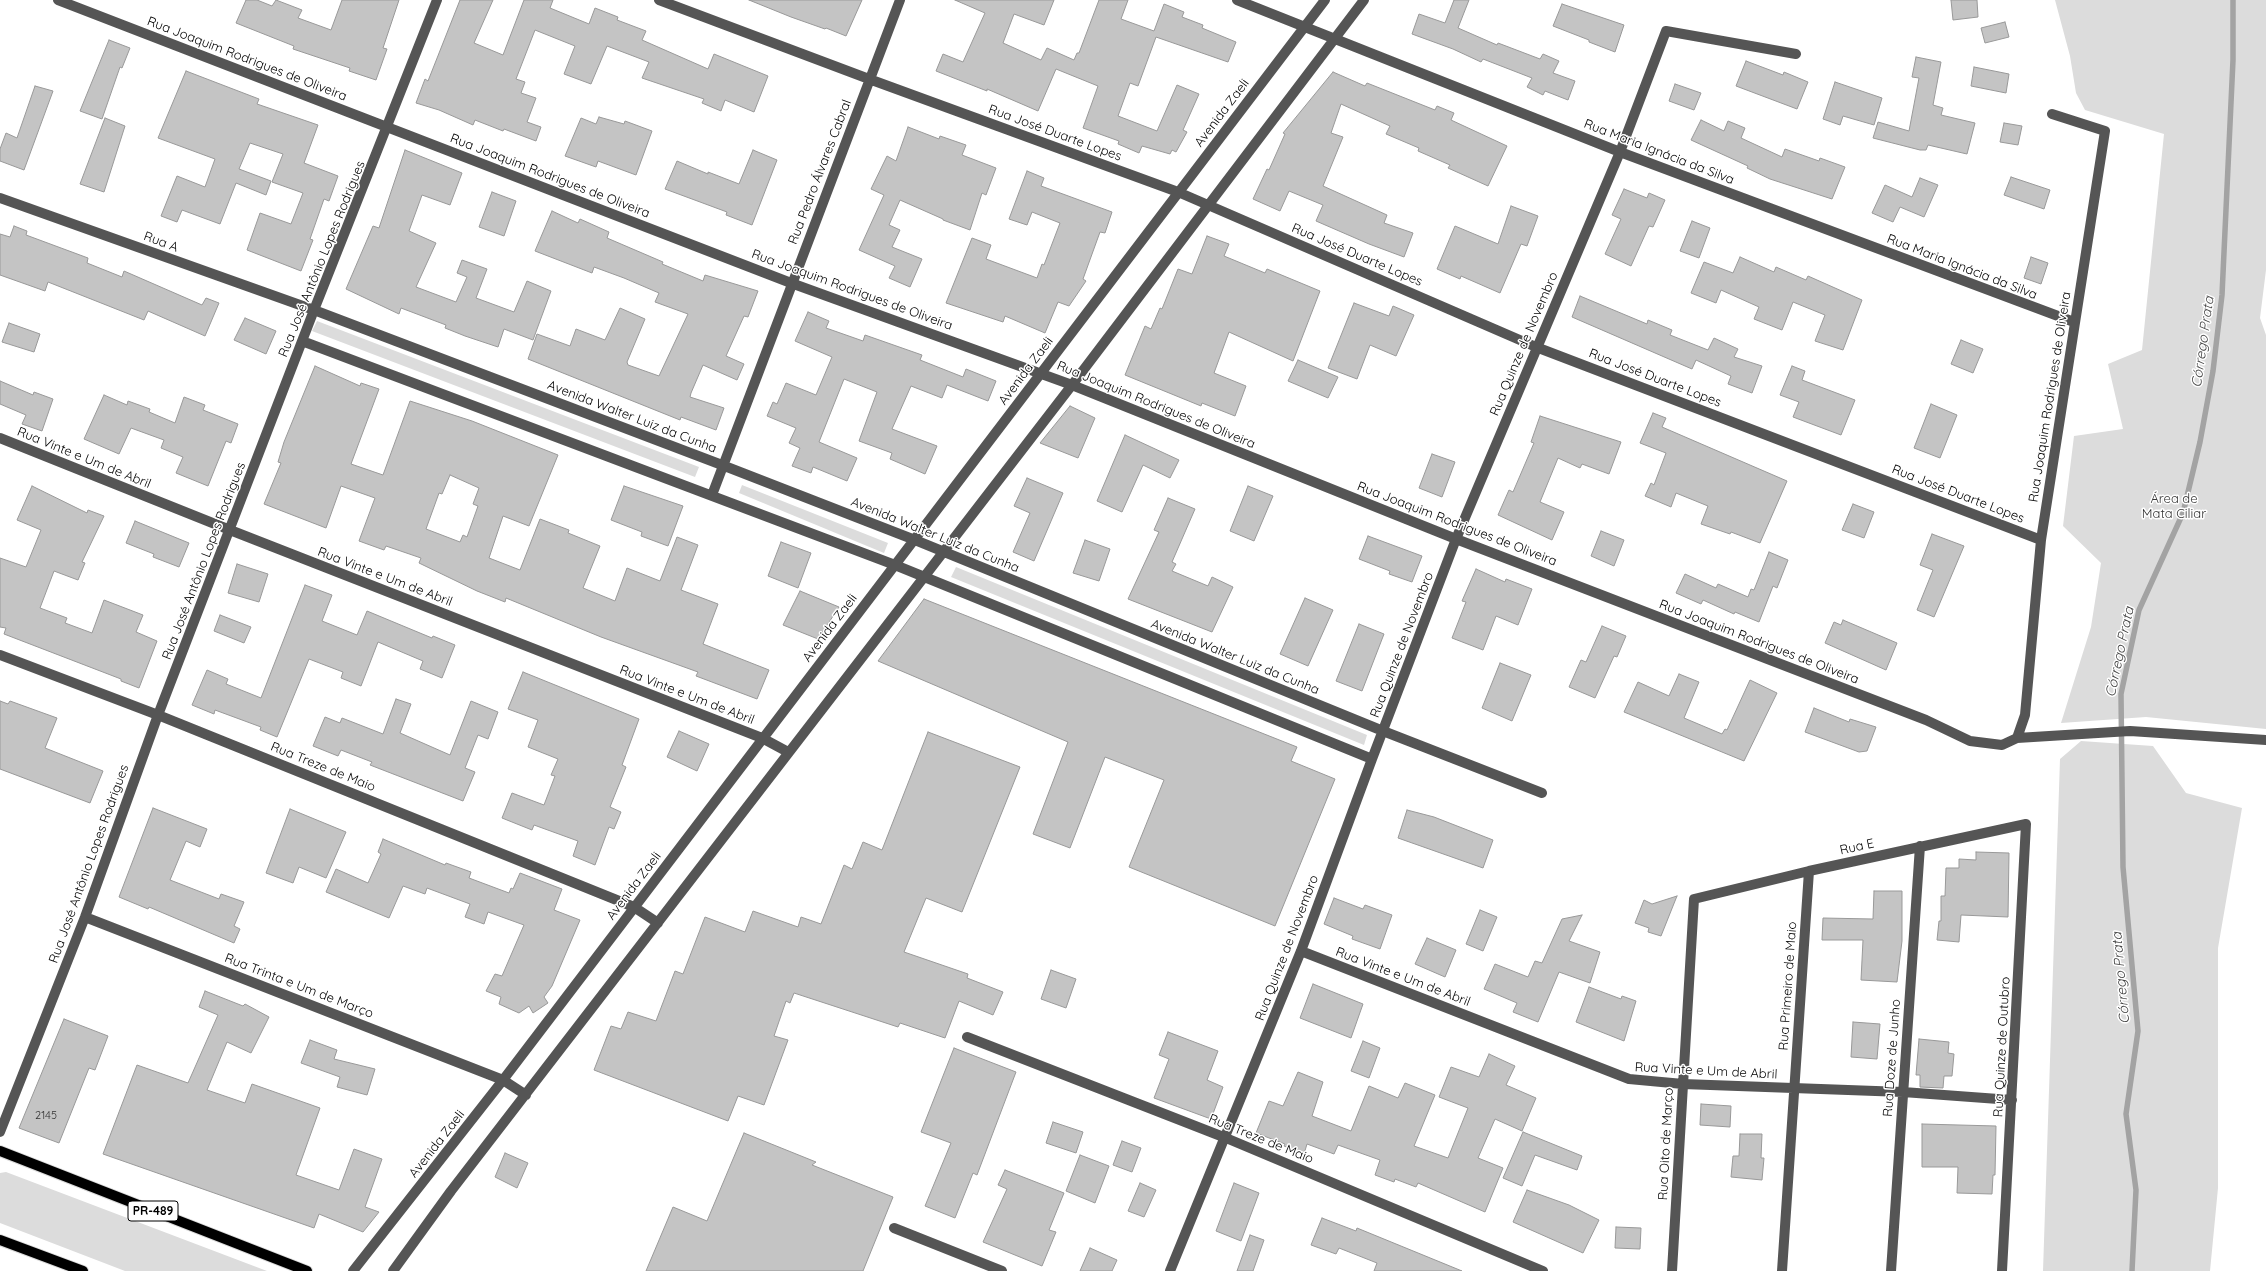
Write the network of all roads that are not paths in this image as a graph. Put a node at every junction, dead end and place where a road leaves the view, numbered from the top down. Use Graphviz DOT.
graph roads {
  1 [pos="58,0"];
  2 [pos="437,0"];
  3 [pos="659,0"];
  4 [pos="900,0"];
  5 [pos="1237,0"];
  6 [pos="1325,0"];
  7 [pos="1364,0"];
  8 [pos="1304,27"];
  9 [pos="1333,39"];
  10 [pos="1796,54"];
  11 [pos="868,80"];
  12 [pos="2052,114"];
  13 [pos="388,127"];
  14 [pos="1620,152"];
  15 [pos="1178,192"];
  16 [pos="0,198"];
  17 [pos="1208,204"];
  18 [pos="791,283"];
  19 [pos="314,310"];
  20 [pos="2074,322"];
  21 [pos="302,341"];
  22 [pos="1536,347"];
  23 [pos="1041,374"];
  24 [pos="1072,385"];
  25 [pos="0,438"];
  26 [pos="722,465"];
  27 [pos="712,495"];
  28 [pos="230,530"];
  29 [pos="1456,539"];
  30 [pos="915,540"];
  31 [pos="2040,540"];
  32 [pos="942,552"];
  33 [pos="895,565"];
  34 [pos="924,576"];
  35 [pos="0,655"];
  36 [pos="158,715"];
  37 [pos="1383,731"];
  38 [pos="762,738"];
  39 [pos="2017,738"];
  40 [pos="2266,740"];
  41 [pos="788,752"];
  42 [pos="1372,759"];
  43 [pos="1542,793"];
  44 [pos="2026,824"];
  45 [pos="1920,846"];
  46 [pos="1809,871"];
  47 [pos="1694,899"];
  48 [pos="634,907"];
  49 [pos="85,916"];
  50 [pos="658,923"];
  51 [pos="1301,951"];
  52 [pos="967,1038"];
  53 [pos="503,1080"];
  54 [pos="1683,1084"];
  55 [pos="1794,1089"];
  56 [pos="1903,1092"];
  57 [pos="526,1095"];
  58 [pos="2012,1100"];
  59 [pos="0,1132"];
  60 [pos="1226,1138"];
  61 [pos="0,1151"];
  62 [pos="894,1228"];
  63 [pos="0,1240"];
  64 [pos="83,1271"];
  65 [pos="307,1271"];
  66 [pos="353,1271"];
  67 [pos="393,1271"];
  68 [pos="1002,1271"];
  69 [pos="1170,1271"];
  70 [pos="1543,1271"];
  71 [pos="1672,1271"];
  72 [pos="1782,1271"];
  73 [pos="1891,1271"];
  74 [pos="2002,1271"];
  1 -- 13 [label="street, Rua Joaquim Rodrigues de Oliveira"];
  2 -- 13 [label="street, Rua José Antônio Lopes Rodrigues"];
  3 -- 11 [label="street, Rua José Duarte Lopes"];
  4 -- 11 [label="street, Rua Pedro Álvares Cabral"];
  5 -- 8 [label="street, Rua Maria Ignácia da Silva"];
  6 -- 8 [label="street, Avenida Zaeli"];
  7 -- 9 [label="street"];
  8 -- 9 [label="street, Rua Maria Ignácia da Silva"];
  8 -- 15 [label="street, Avenida Zaeli"];
  9 -- 14 [label="street, Rua Maria Ignácia da Silva"];
  9 -- 17 [label="street"];
  10 -- 14 [label="street, Rua Quinze de Novembro"];
  11 -- 15 [label="street, Rua José Duarte Lopes"];
  11 -- 18 [label="street, Rua Pedro Álvares Cabral"];
  12 -- 20 [label="street, Rua Joaquim Rodrigues de Oliveira"];
  13 -- 18 [label="street, Rua Joaquim Rodrigues de Oliveira"];
  13 -- 19 [label="street, Rua José Antônio Lopes Rodrigues"];
  14 -- 20 [label="street, Rua Maria Ignácia da Silva"];
  14 -- 22 [label="street, Rua Quinze de Novembro"];
  15 -- 17 [label="street, Rua José Duarte Lopes"];
  15 -- 23 [label="street, Avenida Zaeli"];
  16 -- 19 [label="street, Rua A"];
  17 -- 22 [label="street, Rua José Duarte Lopes"];
  17 -- 24 [label="street"];
  18 -- 23 [label="street, Rua Joaquim Rodrigues de Oliveira"];
  18 -- 26 [label="street, Rua Pedro Álvares Cabral"];
  19 -- 21 [label="street, Rua José Antônio Lopes Rodrigues"];
  19 -- 26 [label="street, Avenida Walter Luiz da Cunha"];
  20 -- 31 [label="street, Rua Joaquim Rodrigues de Oliveira"];
  21 -- 27 [label="street"];
  21 -- 28 [label="street, Rua José Antônio Lopes Rodrigues"];
  22 -- 29 [label="street, Rua Quinze de Novembro"];
  22 -- 31 [label="street, Rua José Duarte Lopes"];
  23 -- 24 [label="street, Rua Joaquim Rodrigues de Oliveira"];
  23 -- 30 [label="street, Avenida Zaeli"];
  24 -- 29 [label="street, Rua Joaquim Rodrigues de Oliveira"];
  24 -- 32 [label="street"];
  25 -- 28 [label="street, Rua Vinte e Um de Abril"];
  26 -- 27 [label="street, Rua Pedro Álvares Cabral"];
  26 -- 30 [label="street, Avenida Walter Luiz da Cunha"];
  27 -- 33 [label="street"];
  28 -- 36 [label="street, Rua José Antônio Lopes Rodrigues"];
  28 -- 38 [label="street, Rua Vinte e Um de Abril"];
  29 -- 37 [label="street, Rua Quinze de Novembro"];
  29 -- 39 [label="street, Rua Joaquim Rodrigues de Oliveira"];
  30 -- 32 [label="street, Avenida Walter Luiz da Cunha"];
  30 -- 33 [label="street, Avenida Zaeli"];
  31 -- 39 [label="street, Rua Joaquim Rodrigues de Oliveira"];
  32 -- 34 [label="street"];
  32 -- 37 [label="street, Avenida Walter Luiz da Cunha"];
  33 -- 34 [label="street"];
  33 -- 38 [label="street, Avenida Zaeli"];
  34 -- 41 [label="street"];
  34 -- 42 [label="street"];
  35 -- 36 [label="street, Rua Treze de Maio"];
  36 -- 48 [label="street, Rua Treze de Maio"];
  36 -- 49 [label="street, Rua José Antônio Lopes Rodrigues"];
  37 -- 42 [label="street, Rua Quinze de Novembro"];
  37 -- 43 [label="street, Avenida Walter Luiz da Cunha"];
  38 -- 41 [label="street, Rua Vinte e Um de Abril"];
  38 -- 48 [label="street, Avenida Zaeli"];
  39 -- 40 [label="street, Rua Joaquim Rodrigues de Oliveira"];
  41 -- 50 [label="street"];
  42 -- 51 [label="street, Rua Quinze de Novembro"];
  44 -- 45 [label="street, Rua E"];
  44 -- 58 [label="street, Rua Quinze de Outubro"];
  45 -- 46 [label="street, Rua E"];
  45 -- 56 [label="street, Rua Doze de Junho"];
  46 -- 47 [label="street, Rua E"];
  46 -- 55 [label="street, Rua Primeiro de Maio"];
  47 -- 54 [label="street, Rua Oito de Março"];
  48 -- 50 [label="street, Rua Treze de Maio"];
  48 -- 53 [label="street, Avenida Zaeli"];
  49 -- 53 [label="street, Rua Trinta e Um de Março"];
  49 -- 59 [label="street, Rua José Antônio Lopes Rodrigues"];
  50 -- 57 [label="street"];
  51 -- 54 [label="street, Rua Vinte e Um de Abril"];
  51 -- 60 [label="street, Rua Quinze de Novembro"];
  52 -- 60 [label="street, Rua Treze de Maio"];
  53 -- 57 [label="street, Rua Trinta e Um de Março"];
  53 -- 66 [label="street, Avenida Zaeli"];
  54 -- 55 [label="street, Rua Vinte e Um de Abril"];
  54 -- 71 [label="street, Rua Oito de Março"];
  55 -- 56 [label="street, Rua Vinte e Um de Abril"];
  55 -- 72 [label="street, Rua Primeiro de Maio"];
  56 -- 58 [label="street, Rua Vinte e Um de Abril"];
  56 -- 73 [label="street, Rua Doze de Junho"];
  57 -- 67 [label="street"];
  58 -- 74 [label="street, Rua Quinze de Outubro"];
  60 -- 69 [label="street, Rua Quinze de Novembro"];
  60 -- 70 [label="street, Rua Treze de Maio"];
  61 -- 65 [label="main road, PR-489"];
  62 -- 68 [label="street"];
  63 -- 64 [label="main road"];
}
